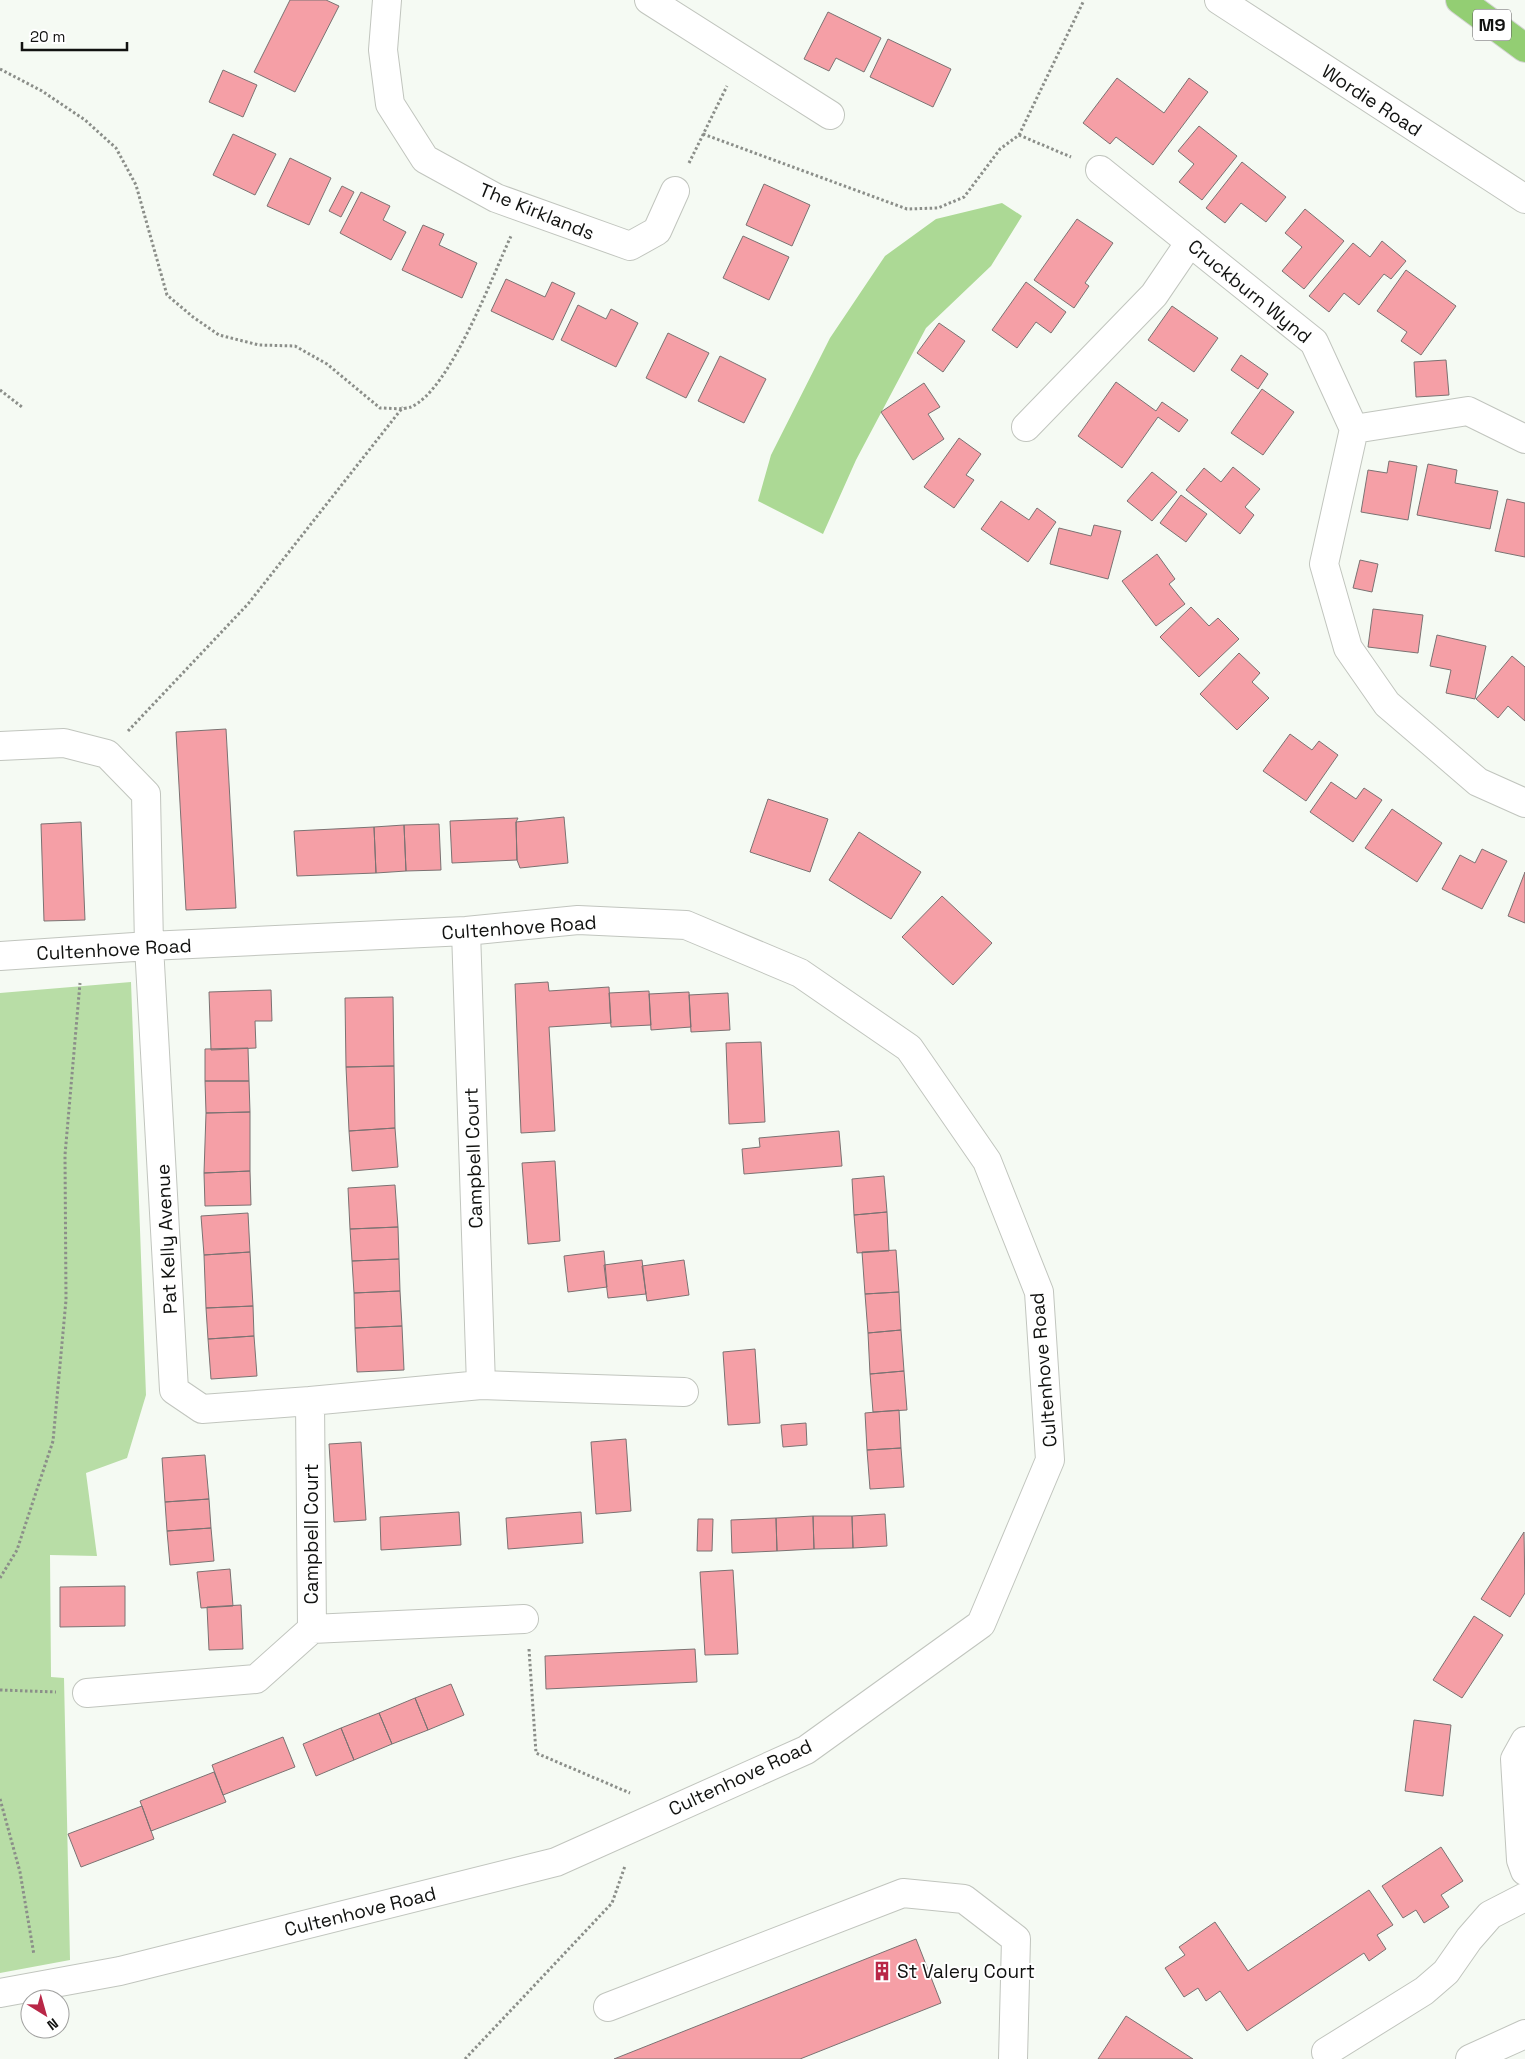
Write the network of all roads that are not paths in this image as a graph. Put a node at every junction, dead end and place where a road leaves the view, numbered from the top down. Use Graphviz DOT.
graph roads {
  1 [pos="387,0"];
  2 [pos="649,0"];
  3 [pos="1218,0"];
  4 [pos="1460,0"];
  5 [pos="1525,48"];
  6 [pos="830,115"];
  7 [pos="1100,170"];
  8 [pos="675,191"];
  9 [pos="1525,199"];
  10 [pos="1190,242"];
  11 [pos="1026,427"];
  12 [pos="1354,429"];
  13 [pos="1525,439"];
  14 [pos="0,746"];
  15 [pos="1525,803"];
  16 [pos="466,931"];
  17 [pos="149,946"];
  18 [pos="0,956"];
  19 [pos="481,1385"];
  20 [pos="684,1392"];
  21 [pos="310,1401"];
  22 [pos="524,1619"];
  23 [pos="312,1629"];
  24 [pos="87,1693"];
  25 [pos="1525,1741"];
  26 [pos="1525,1871"];
  27 [pos="1525,1897"];
  28 [pos="0,1994"];
  29 [pos="608,2006"];
  30 [pos="1525,2034"];
  31 [pos="1326,2052"];
  32 [pos="1013,2059"];
  33 [pos="1470,2059"];
  1 -- 8 [label="street, The Kirklands"];
  2 -- 6 [label="street"];
  3 -- 9 [label="street, Wordie Road"];
  4 -- 5 [label="highway, M9"];
  7 -- 10 [label="street, Cruckburn Wynd"];
  10 -- 11 [label="street"];
  10 -- 12 [label="street, Cruckburn Wynd"];
  12 -- 13 [label="street"];
  12 -- 15 [label="street"];
  14 -- 17 [label="street"];
  16 -- 17 [label="street, Cultenhove Road"];
  16 -- 19 [label="street, Campbell Court"];
  16 -- 28 [label="street, Cultenhove Road"];
  17 -- 18 [label="street, Cultenhove Road"];
  17 -- 21 [label="street, Pat Kelly Avenue"];
  19 -- 20 [label="street"];
  19 -- 21 [label="street"];
  21 -- 23 [label="street, Campbell Court"];
  22 -- 23 [label="street, Campbell Court"];
  23 -- 24 [label="street, Campbell Court"];
  25 -- 26 [label="street"];
  27 -- 31 [label="street"];
  29 -- 32 [label="street"];
  30 -- 33 [label="street"];
}
